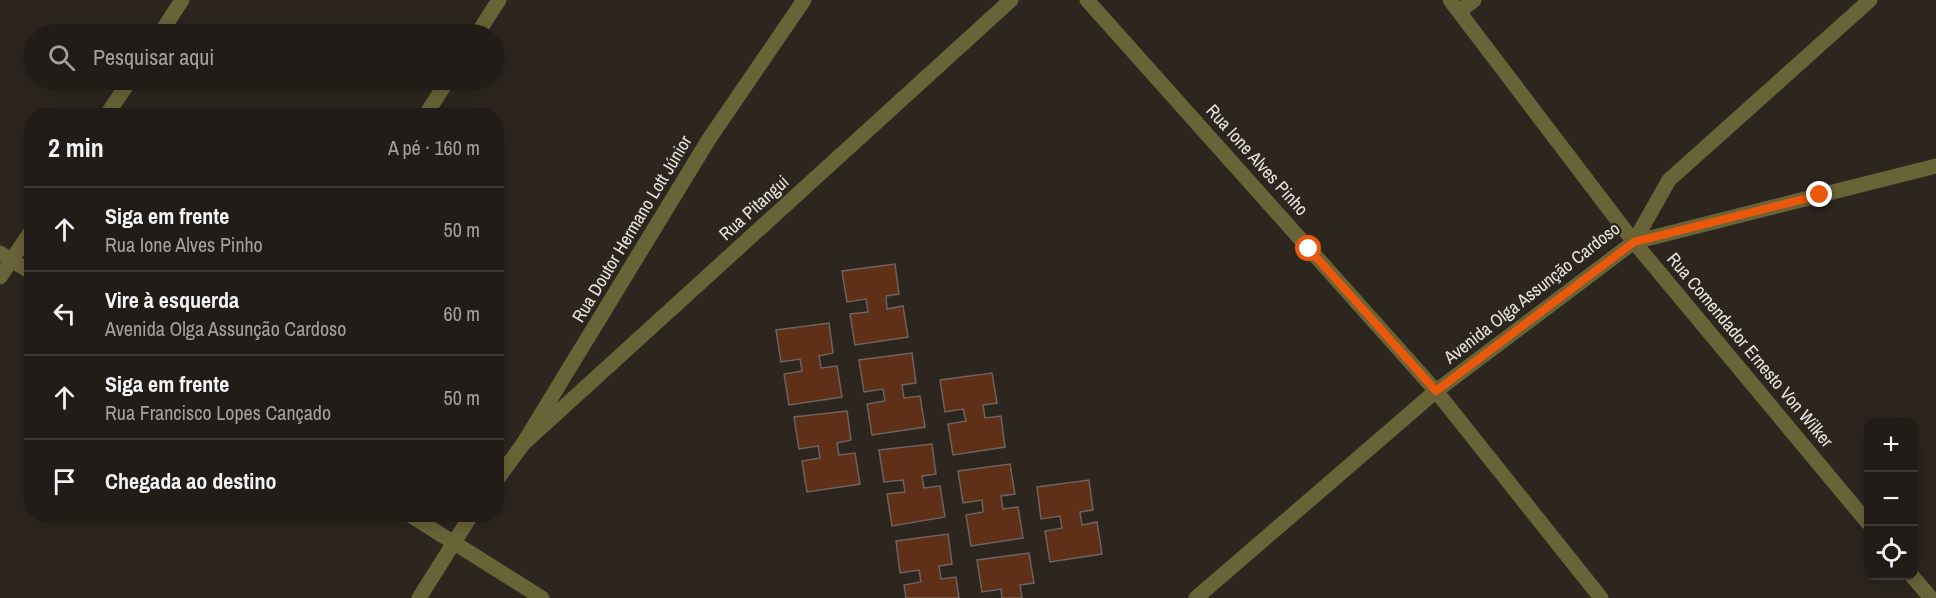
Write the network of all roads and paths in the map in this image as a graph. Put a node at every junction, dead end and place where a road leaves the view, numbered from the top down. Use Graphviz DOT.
graph roads {
  1 [pos="182,0"];
  2 [pos="499,0"];
  3 [pos="804,0"];
  4 [pos="1011,0"];
  5 [pos="1087,0"];
  6 [pos="1474,0"];
  7 [pos="1870,0"];
  8 [pos="1455,6"];
  9 [pos="166,24"];
  10 [pos="483,24"];
  11 [pos="123,90"];
  12 [pos="442,90"];
  13 [pos="111,108"];
  14 [pos="430,108"];
  15 [pos="1936,166"];
  16 [pos="24,238"];
  17 [pos="1634,242"];
  18 [pos="6,256"];
  19 [pos="24,268"];
  20 [pos="0,277"];
  21 [pos="1436,391"];
  22 [pos="523,444"];
  23 [pos="504,470"];
  24 [pos="1864,517"];
  25 [pos="421,522"];
  26 [pos="466,522"];
  27 [pos="452,542"];
  28 [pos="1915,580"];
  29 [pos="419,598"];
  30 [pos="542,598"];
  31 [pos="1196,598"];
  32 [pos="1602,598"];
  33 [pos="1931,598"];
  1 -- 9 [label="street"];
  2 -- 10 [label="street"];
  3 -- 22 [label="street, Rua Doutor Hermano Lott Júnior"];
  4 -- 22 [label="street, Rua Pitangui"];
  5 -- 21 [label="street, Rua Ione Alves Pinho"];
  6 -- 8 [label="street"];
  7 -- 17 [label="street, Avenida Olga Assunção Cardoso"];
  8 -- 17 [label="street, Rua Comendador Ernesto Von Wilker"];
  11 -- 13 [label="street"];
  12 -- 14 [label="street"];
  15 -- 17 [label="street"];
  16 -- 18 [label="street"];
  17 -- 21 [label="street, Avenida Olga Assunção Cardoso"];
  17 -- 24 [label="street, Rua Comendador Ernesto Von Wilker"];
  18 -- 19 [label="street"];
  18 -- 20 [label="street"];
  21 -- 31 [label="street, Avenida Olga Assunção Cardoso"];
  21 -- 32 [label="street, Rua Ione Alves Pinho"];
  22 -- 23 [label="street, Rua Doutor Hermano Lott Júnior"];
  25 -- 27 [label="street"];
  26 -- 27 [label="street"];
  27 -- 29 [label="street"];
  27 -- 30 [label="street"];
  28 -- 33 [label="street"];
}
